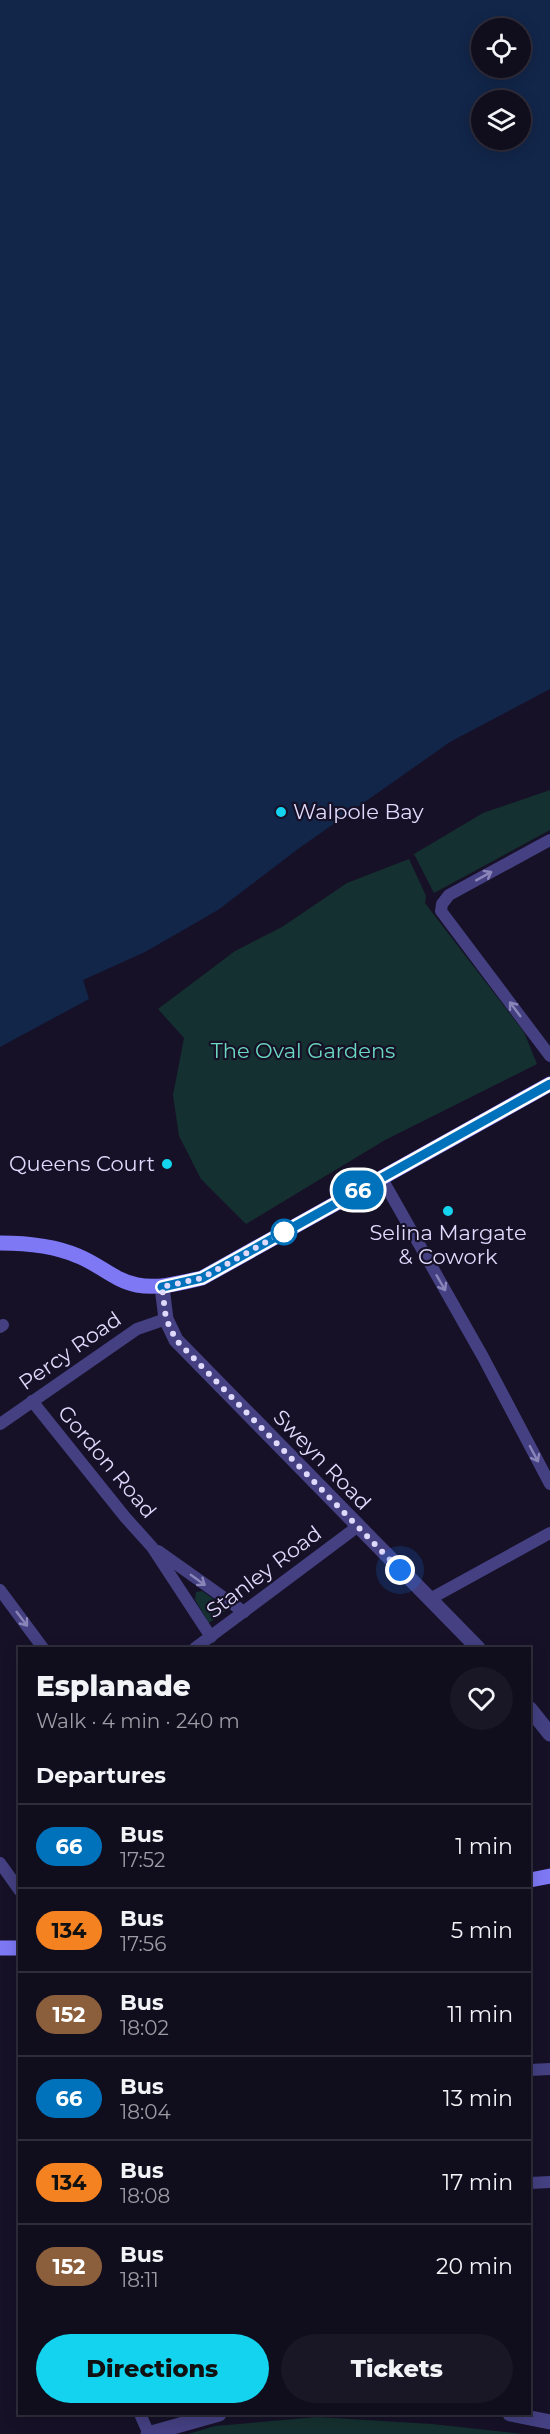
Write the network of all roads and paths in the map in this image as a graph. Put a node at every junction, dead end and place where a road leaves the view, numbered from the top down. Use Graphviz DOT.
graph roads {
  1 [pos="550,840"];
  2 [pos="550,1056"];
  3 [pos="550,1084"];
  4 [pos="381,1177"];
  5 [pos="0,1243"];
  6 [pos="162,1287"];
  7 [pos="166,1319"];
  8 [pos="32,1401"];
  9 [pos="0,1424"];
  10 [pos="550,1484"];
  11 [pos="357,1527"];
  12 [pos="550,1533"];
  13 [pos="152,1547"];
  14 [pos="0,1590"];
  15 [pos="430,1599"];
  16 [pos="244,1612"];
  17 [pos="211,1637"];
  18 [pos="43,1647"];
  19 [pos="196,1647"];
  20 [pos="477,1647"];
  21 [pos="531,1710"];
  22 [pos="550,1734"];
  23 [pos="0,1863"];
  24 [pos="550,1876"];
  25 [pos="531,1880"];
  26 [pos="18,1888"];
  27 [pos="0,1948"];
  28 [pos="18,1948"];
  29 [pos="550,2069"];
  30 [pos="531,2070"];
  31 [pos="550,2182"];
  32 [pos="531,2183"];
  33 [pos="140,2415"];
  34 [pos="216,2415"];
  35 [pos="515,2415"];
  36 [pos="550,2422"];
  37 [pos="149,2434"];
  2 -- 1 [label="street, one-way"];
  3 -- 4 [label="main road"];
  4 -- 6 [label="main road"];
  4 -- 10 [label="street, one-way"];
  5 -- 6 [label="main road"];
  6 -- 7 [label="street, Sweyn Road"];
  7 -- 8 [label="street, Percy Road"];
  7 -- 11 [label="street, Sweyn Road"];
  8 -- 9 [label="street, Percy Road"];
  8 -- 13 [label="street, Gordon Road"];
  11 -- 15 [label="street, Sweyn Road"];
  11 -- 16 [label="street, Stanley Road"];
  12 -- 15 [label="street"];
  13 -- 16 [label="street, Gordon Road, one-way"];
  13 -- 17 [label="street, Gordon Road"];
  14 -- 18 [label="street, one-way"];
  15 -- 20 [label="street, Sweyn Road"];
  16 -- 17 [label="street, Stanley Road"];
  17 -- 19 [label="street, Stanley Road"];
  21 -- 22 [label="street"];
  23 -- 26 [label="street"];
  24 -- 25 [label="main road"];
  27 -- 28 [label="main road"];
  29 -- 30 [label="street"];
  31 -- 32 [label="street"];
  33 -- 37 [label="street"];
  34 -- 37 [label="street"];
  35 -- 36 [label="street"];
}
